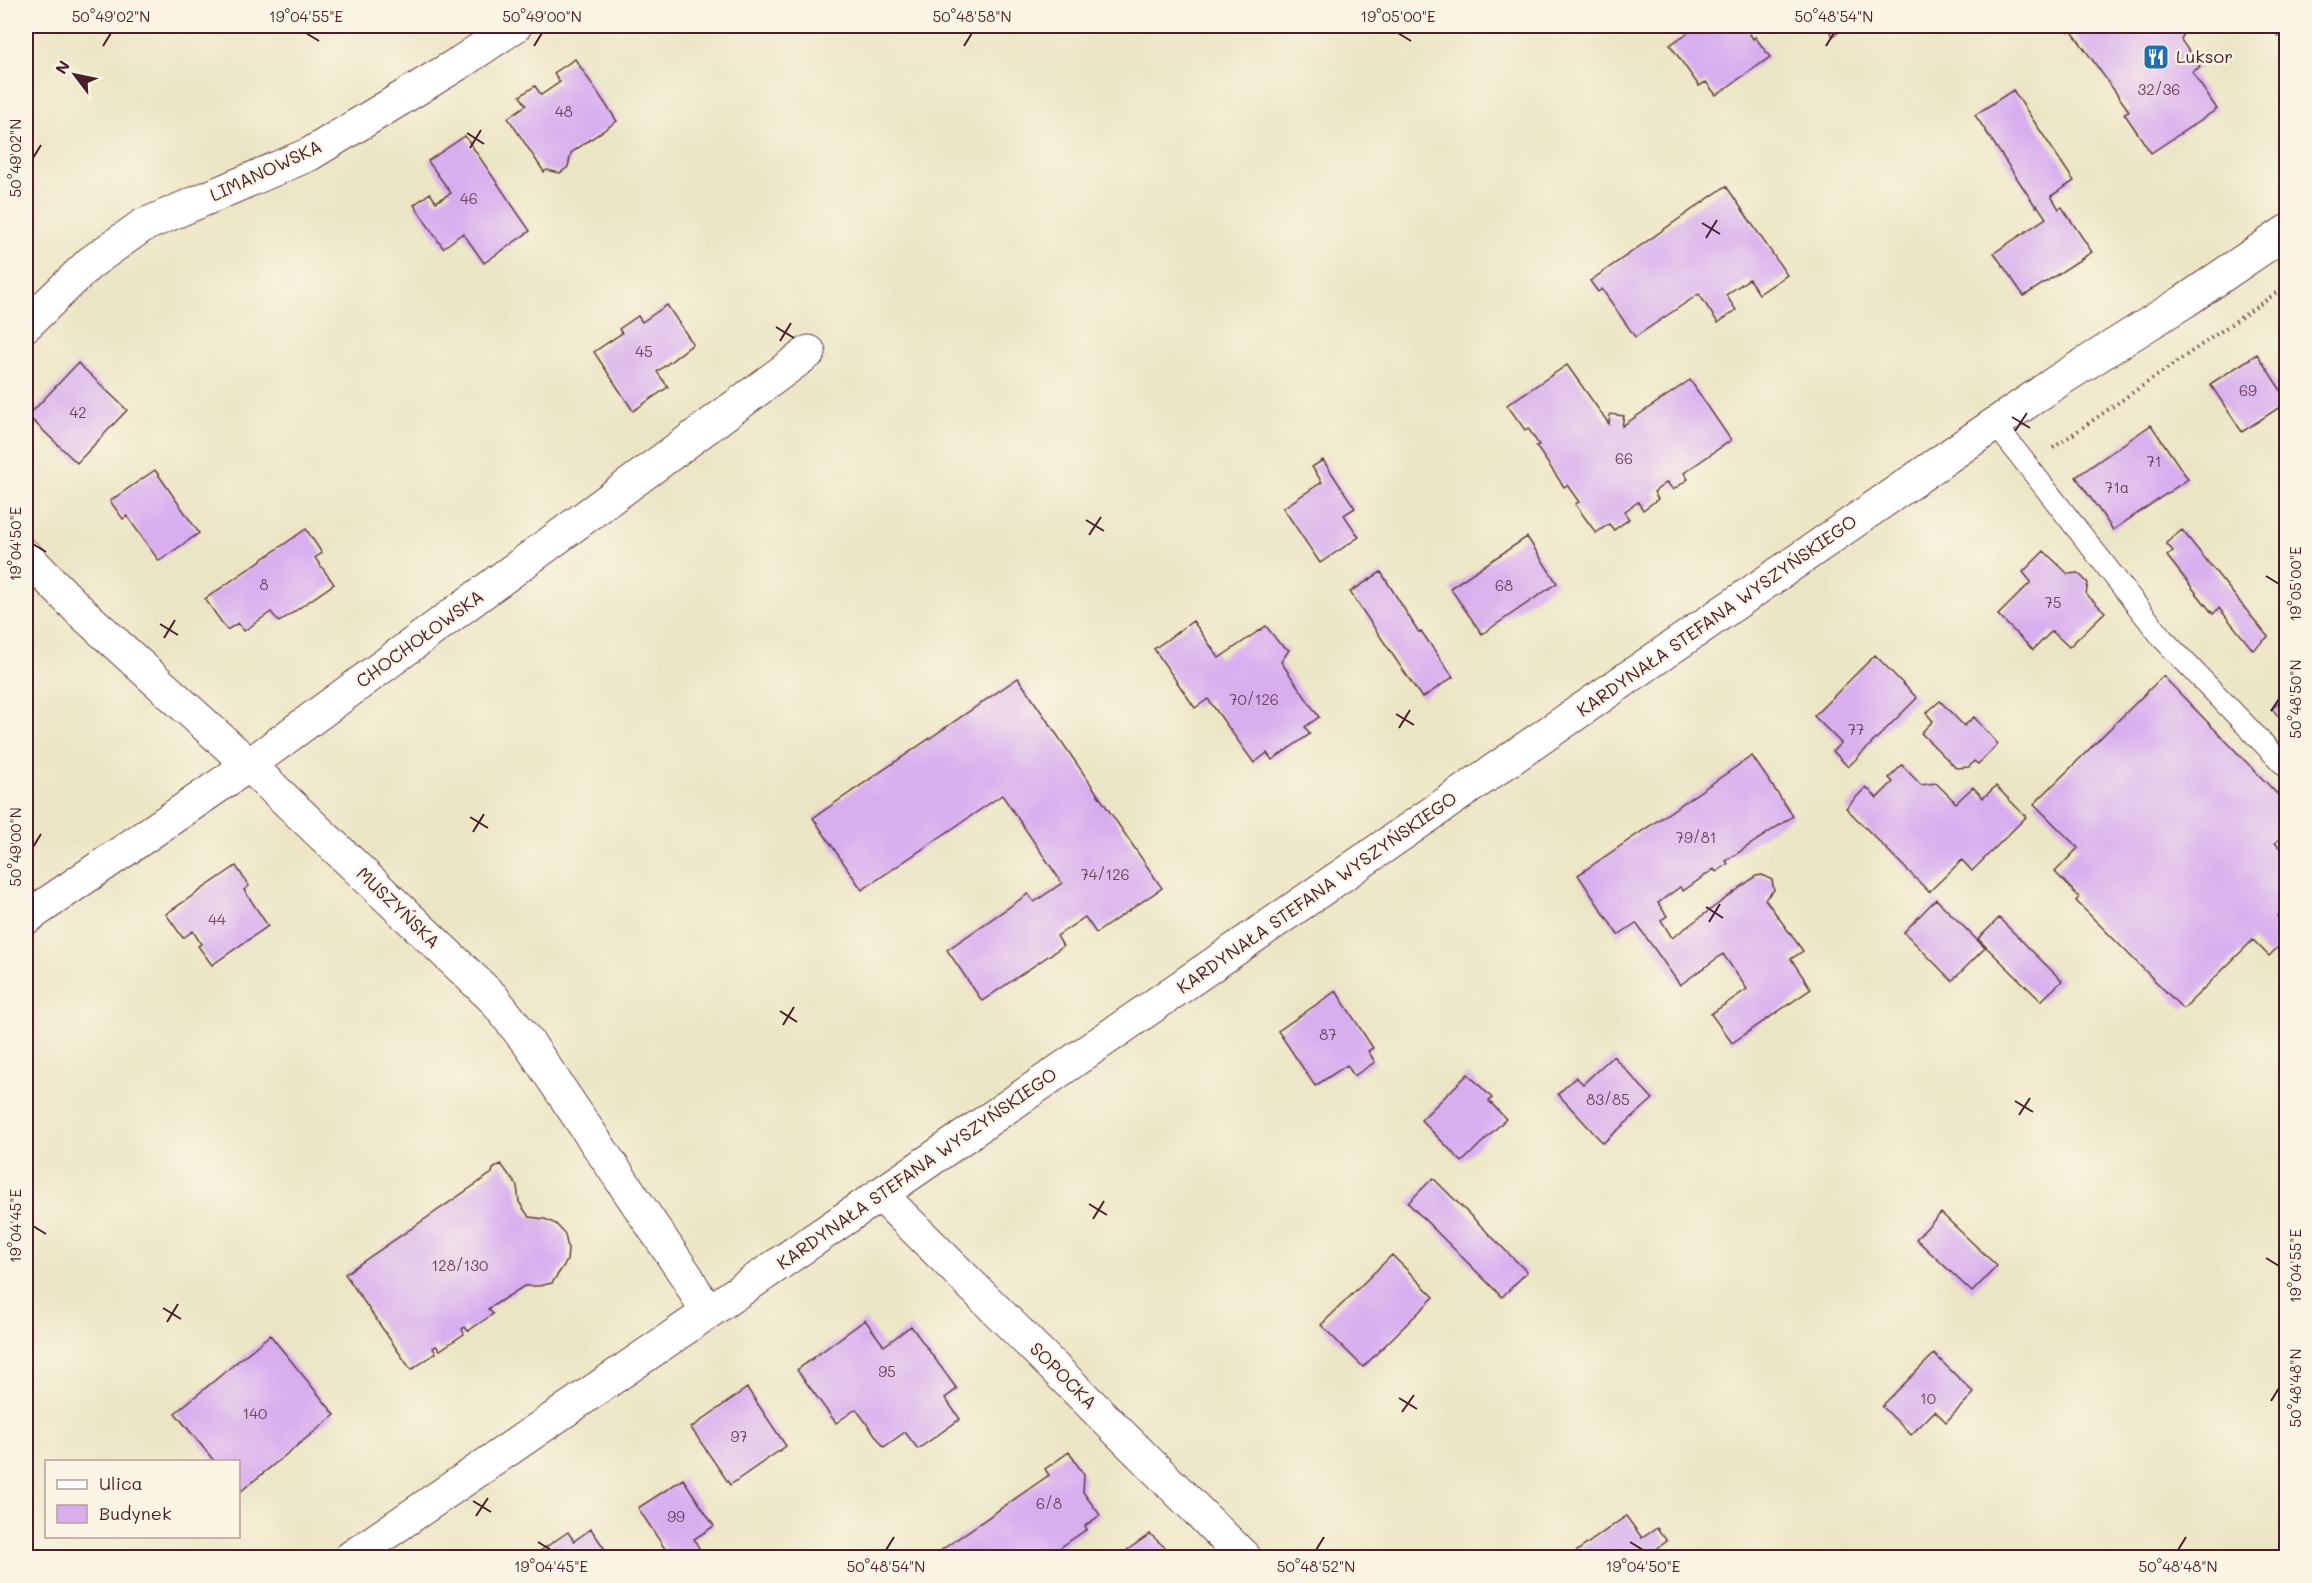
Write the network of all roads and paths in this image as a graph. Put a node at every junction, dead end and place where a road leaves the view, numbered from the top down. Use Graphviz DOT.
graph roads {
  1 [pos="515,26"];
  2 [pos="2269,26"];
  3 [pos="2286,43"];
  4 [pos="2286,232"];
  5 [pos="2286,286"];
  6 [pos="26,325"];
  7 [pos="809,352"];
  8 [pos="1995,424"];
  9 [pos="2028,466"];
  10 [pos="26,556"];
  11 [pos="249,765"];
  12 [pos="2286,767"];
  13 [pos="26,918"];
  14 [pos="880,1194"];
  15 [pos="707,1313"];
  16 [pos="350,1557"];
  17 [pos="1245,1557"];
  1 -- 6 [label="street, LIMANOWSKA"];
  2 -- 3 [label="path"];
  4 -- 8 [label="street, KARDYNAŁA STEFANA WYSZYŃSKIEGO"];
  5 -- 9 [label="path"];
  7 -- 11 [label="street, CHOCHOŁOWSKA"];
  8 -- 9 [label="lane"];
  8 -- 14 [label="street, KARDYNAŁA STEFANA WYSZYŃSKIEGO"];
  9 -- 12 [label="lane"];
  10 -- 11 [label="street, MUSZYŃSKA"];
  11 -- 13 [label="street, CHOCHOŁOWSKA"];
  11 -- 15 [label="street, MUSZYŃSKA"];
  14 -- 15 [label="street, KARDYNAŁA STEFANA WYSZYŃSKIEGO"];
  14 -- 17 [label="street, SOPOCKA"];
  15 -- 16 [label="street, KARDYNAŁA STEFANA WYSZYŃSKIEGO"];
}
